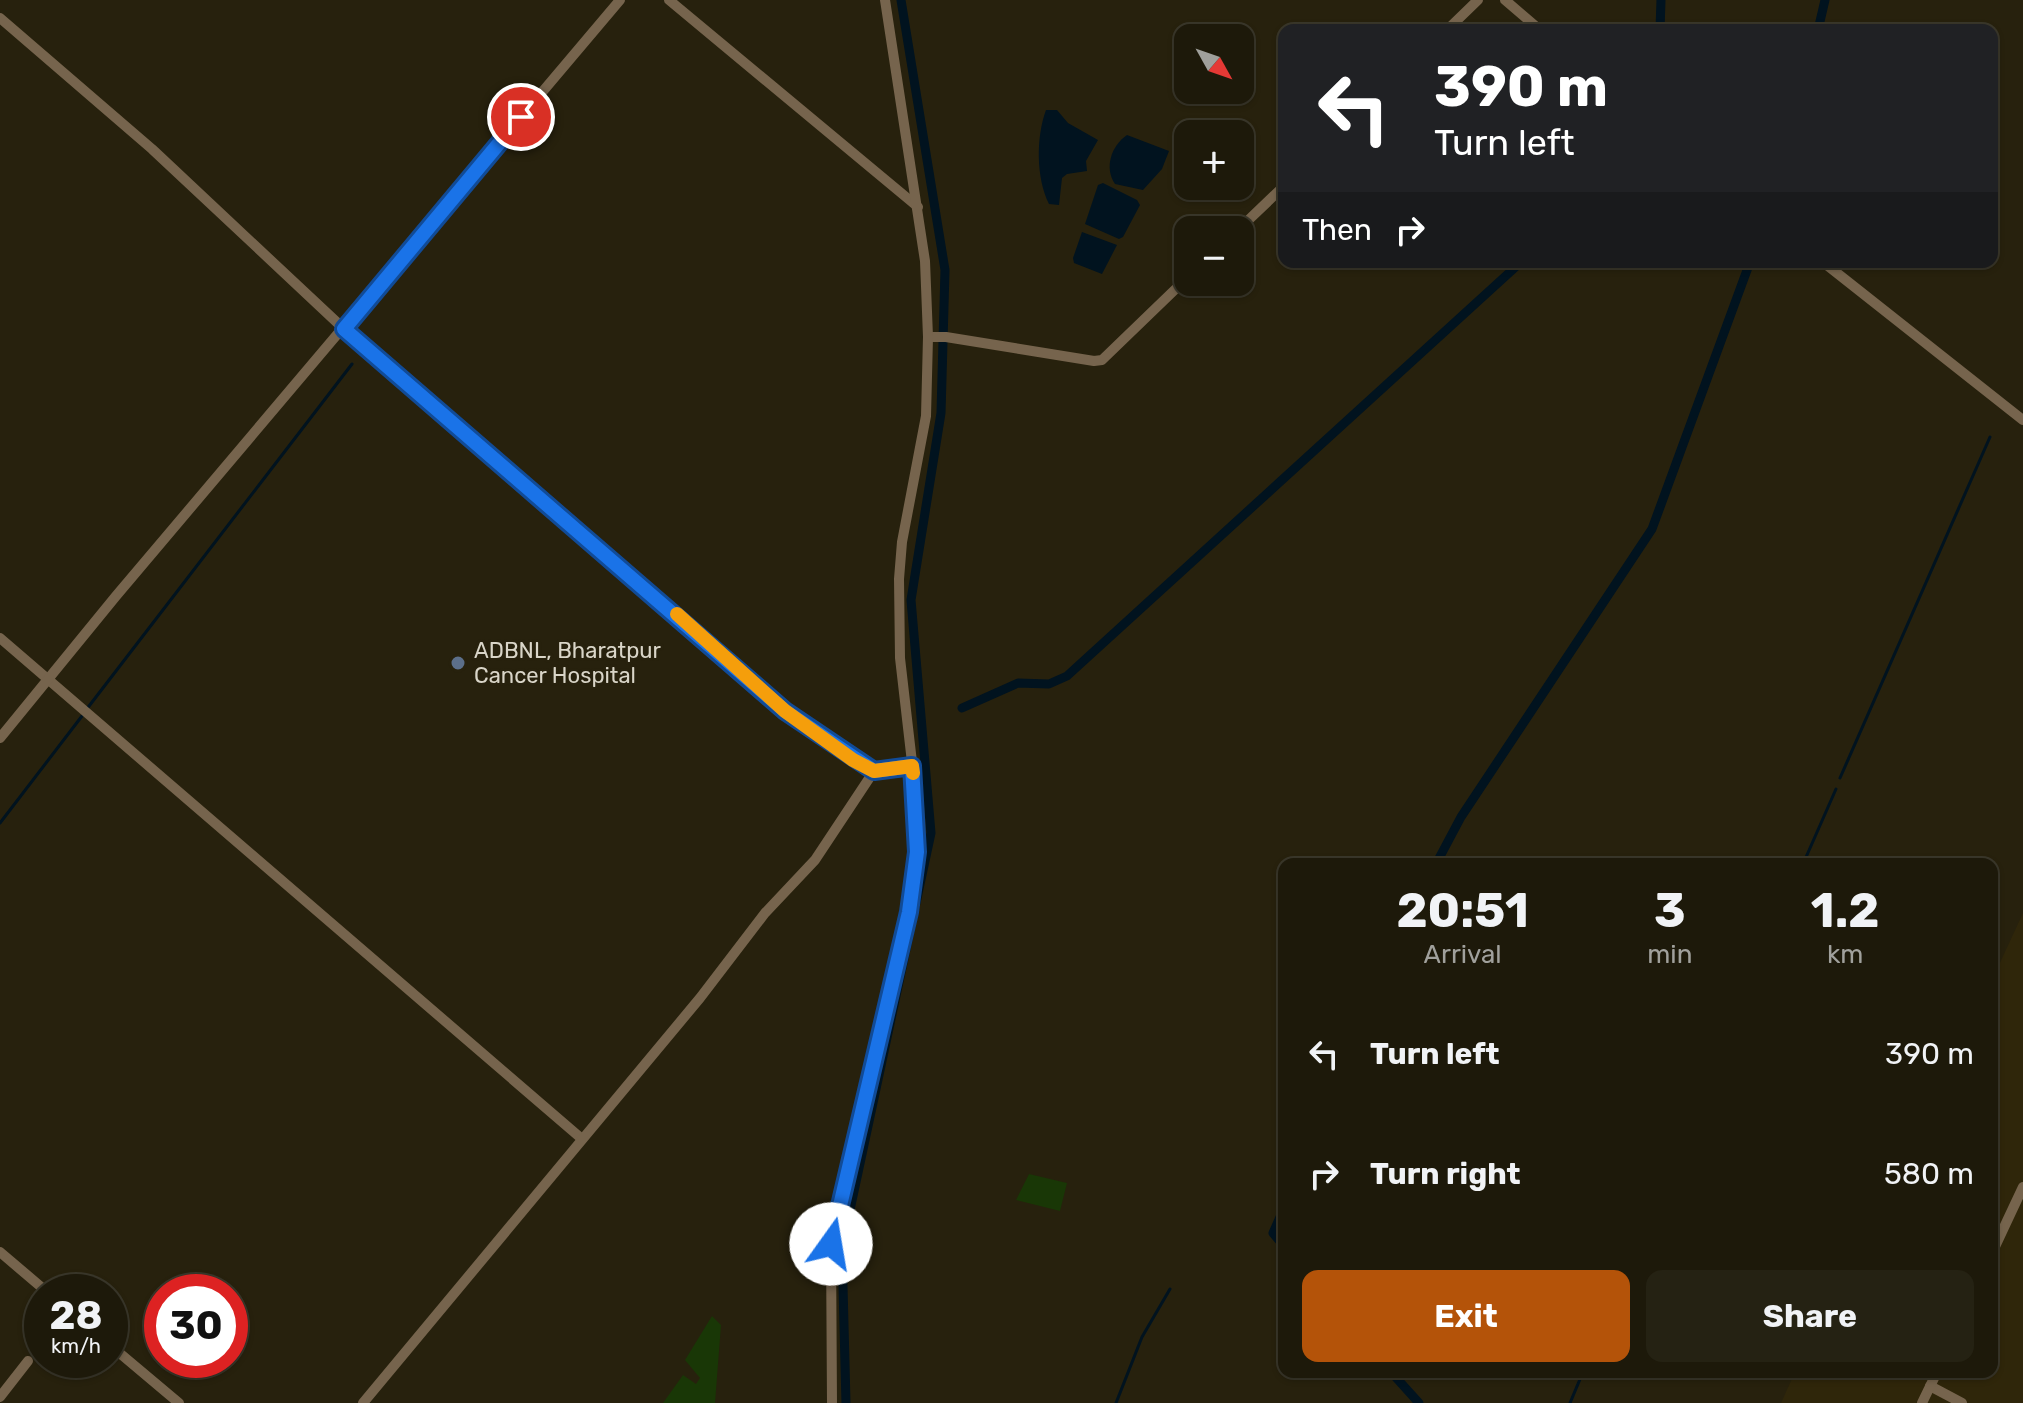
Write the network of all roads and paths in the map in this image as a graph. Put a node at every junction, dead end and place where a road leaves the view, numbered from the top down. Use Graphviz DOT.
graph roads {
  1 [pos="620,0"];
  2 [pos="669,0"];
  3 [pos="885,0"];
  4 [pos="1478,0"];
  5 [pos="1505,0"];
  6 [pos="0,18"];
  7 [pos="1453,24"];
  8 [pos="1533,24"];
  9 [pos="1278,192"];
  10 [pos="918,207"];
  11 [pos="1253,216"];
  12 [pos="1831,268"];
  13 [pos="1174,291"];
  14 [pos="344,329"];
  15 [pos="937,337"];
  16 [pos="2023,420"];
  17 [pos="0,638"];
  18 [pos="46,680"];
  19 [pos="0,738"];
  20 [pos="912,766"];
  21 [pos="874,771"];
  22 [pos="582,1139"];
  23 [pos="2023,1187"];
  24 [pos="1998,1240"];
  25 [pos="0,1252"];
  26 [pos="26,1274"];
  27 [pos="128,1360"];
  28 [pos="24,1366"];
  29 [pos="1934,1378"];
  30 [pos="1930,1386"];
  31 [pos="0,1397"];
  32 [pos="179,1403"];
  33 [pos="363,1403"];
  34 [pos="832,1403"];
  35 [pos="1922,1403"];
  36 [pos="1962,1403"];
  1 -- 14 [label="street"];
  2 -- 10 [label="street"];
  3 -- 10 [label="street"];
  4 -- 7 [label="street"];
  5 -- 8 [label="street"];
  6 -- 14 [label="street"];
  9 -- 11 [label="street"];
  10 -- 15 [label="street"];
  12 -- 16 [label="street"];
  13 -- 15 [label="street"];
  14 -- 18 [label="street"];
  14 -- 21 [label="street"];
  15 -- 20 [label="street"];
  17 -- 18 [label="street"];
  18 -- 19 [label="street"];
  18 -- 22 [label="street"];
  20 -- 21 [label="street"];
  20 -- 34 [label="street"];
  21 -- 22 [label="street"];
  22 -- 33 [label="street"];
  23 -- 24 [label="street"];
  25 -- 26 [label="street"];
  27 -- 32 [label="street"];
  28 -- 31 [label="street"];
  29 -- 30 [label="street"];
  30 -- 35 [label="street"];
  30 -- 36 [label="street"];
}
